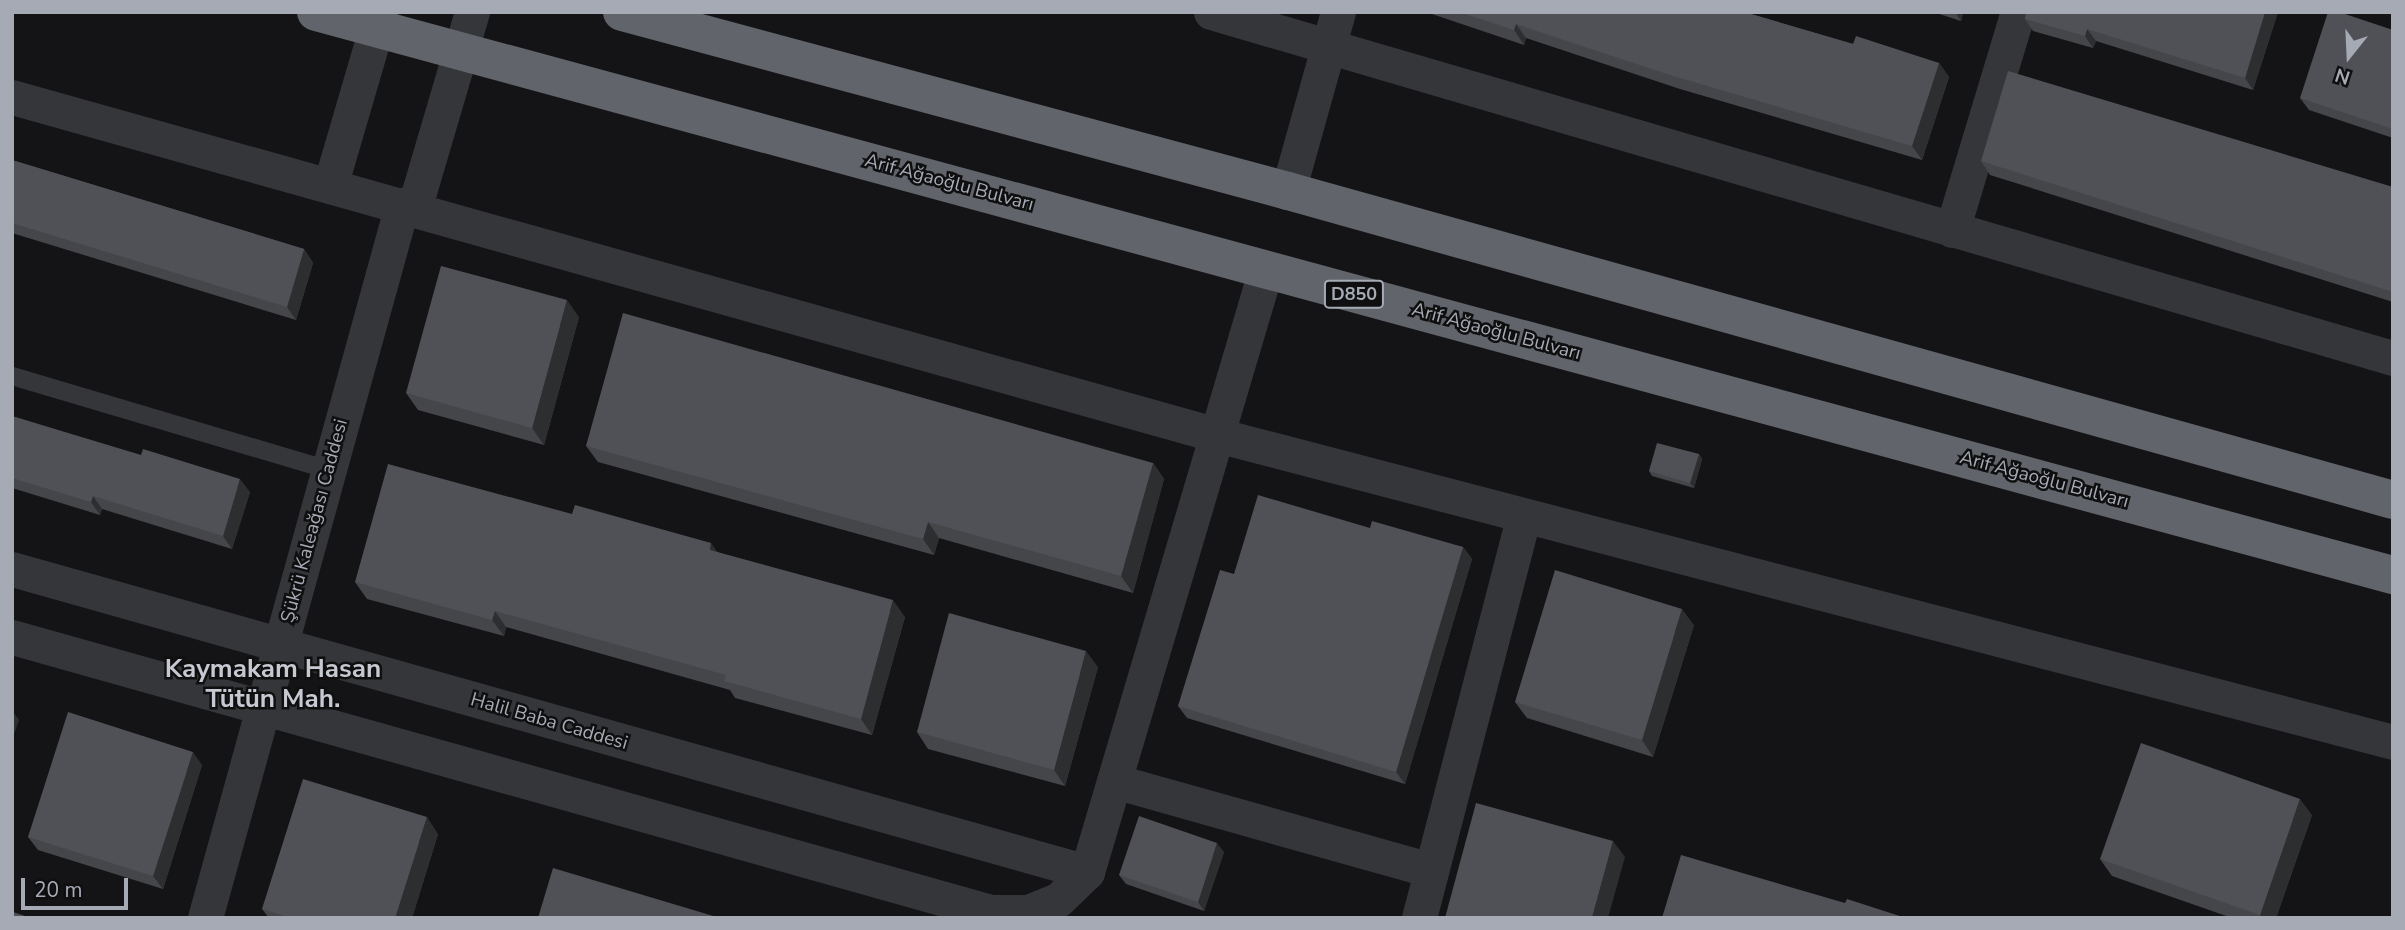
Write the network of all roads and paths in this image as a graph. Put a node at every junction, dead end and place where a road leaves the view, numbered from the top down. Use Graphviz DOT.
graph roads {
  1 [pos="316,12"];
  2 [pos="472,12"];
  3 [pos="622,12"];
  4 [pos="1211,12"];
  5 [pos="1338,12"];
  6 [pos="2018,12"];
  7 [pos="379,20"];
  8 [pos="1328,47"];
  9 [pos="461,51"];
  10 [pos="12,97"];
  11 [pos="330,186"];
  12 [pos="1288,191"];
  13 [pos="408,207"];
  14 [pos="1952,229"];
  15 [pos="1266,270"];
  16 [pos="2393,358"];
  17 [pos="12,376"];
  18 [pos="1217,435"];
  19 [pos="329,470"];
  20 [pos="2393,500"];
  21 [pos="1524,515"];
  22 [pos="12,569"];
  23 [pos="2393,575"];
  24 [pos="12,637"];
  25 [pos="280,646"];
  26 [pos="263,706"];
  27 [pos="2393,742"];
  28 [pos="1114,780"];
  29 [pos="1431,870"];
  30 [pos="1087,872"];
  31 [pos="1007,915"];
  32 [pos="205,918"];
  33 [pos="1419,918"];
  1 -- 7 [label="highway, Arif Ağaoğlu Bulvarı / D850"];
  2 -- 9 [label="street, Şükrü Kaleağası Caddesi"];
  3 -- 12 [label="highway"];
  4 -- 8 [label="street"];
  5 -- 8 [label="street"];
  6 -- 14 [label="street"];
  7 -- 9 [label="highway, Arif Ağaoğlu Bulvarı / D850"];
  7 -- 11 [label="street"];
  8 -- 12 [label="street"];
  8 -- 14 [label="street"];
  9 -- 13 [label="street, Şükrü Kaleağası Caddesi"];
  9 -- 15 [label="highway, Arif Ağaoğlu Bulvarı / D850"];
  10 -- 11 [label="street"];
  11 -- 13 [label="street"];
  12 -- 20 [label="highway"];
  13 -- 18 [label="street"];
  13 -- 19 [label="street, Şükrü Kaleağası Caddesi"];
  14 -- 16 [label="street"];
  15 -- 18 [label="street"];
  15 -- 23 [label="highway, Arif Ağaoğlu Bulvarı / D850"];
  17 -- 19 [label="lane"];
  18 -- 21 [label="street"];
  18 -- 28 [label="street"];
  19 -- 25 [label="street, Şükrü Kaleağası Caddesi"];
  21 -- 27 [label="street"];
  21 -- 29 [label="street"];
  22 -- 25 [label="street, Halil Baba Caddesi"];
  24 -- 26 [label="street"];
  25 -- 26 [label="street, Şükrü Kaleağası Caddesi"];
  25 -- 30 [label="street, Halil Baba Caddesi"];
  26 -- 31 [label="street"];
  26 -- 32 [label="street, Şükrü Kaleağası Caddesi"];
  28 -- 29 [label="street"];
  28 -- 30 [label="street"];
  29 -- 33 [label="street"];
  30 -- 31 [label="street"];
}
